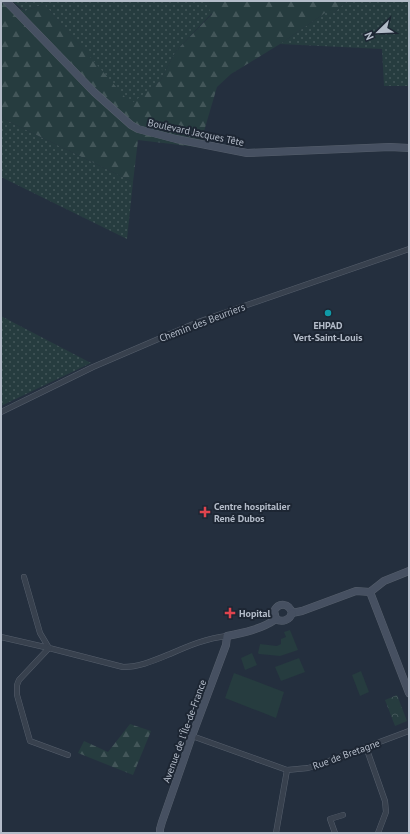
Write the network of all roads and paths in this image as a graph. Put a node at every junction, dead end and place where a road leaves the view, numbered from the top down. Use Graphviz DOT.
graph roads {
  1 [pos="6,1"];
  2 [pos="409,148"];
  3 [pos="409,249"];
  4 [pos="1,412"];
  5 [pos="409,571"];
  6 [pos="24,577"];
  7 [pos="370,592"];
  8 [pos="292,613"];
  9 [pos="276,619"];
  10 [pos="227,636"];
  11 [pos="1,637"];
  12 [pos="49,648"];
  13 [pos="409,693"];
  14 [pos="409,731"];
  15 [pos="192,736"];
  16 [pos="366,747"];
  17 [pos="68,755"];
  18 [pos="287,770"];
  19 [pos="343,815"];
  20 [pos="160,833"];
  21 [pos="276,833"];
  22 [pos="335,833"];
  23 [pos="378,833"];
  1 -- 2 [label="street, Boulevard Jacques Tête"];
  3 -- 4 [label="street, Chemin des Beurriers"];
  5 -- 7 [label="street"];
  6 -- 12 [label="street"];
  7 -- 8 [label="street"];
  7 -- 13 [label="street"];
  8 -- 9 [label="street"];
  8 -- 9 [label="street"];
  9 -- 10 [label="street"];
  10 -- 12 [label="street"];
  10 -- 15 [label="street, Avenue de l'Île-de-France"];
  11 -- 12 [label="street"];
  12 -- 17 [label="street"];
  14 -- 16 [label="street, Rue de Bretagne"];
  15 -- 18 [label="street, Rue de Bretagne"];
  15 -- 20 [label="street, Avenue de l'Île-de-France"];
  16 -- 18 [label="street, Rue de Bretagne"];
  16 -- 23 [label="street"];
  18 -- 21 [label="street"];
  19 -- 22 [label="street"];
}
